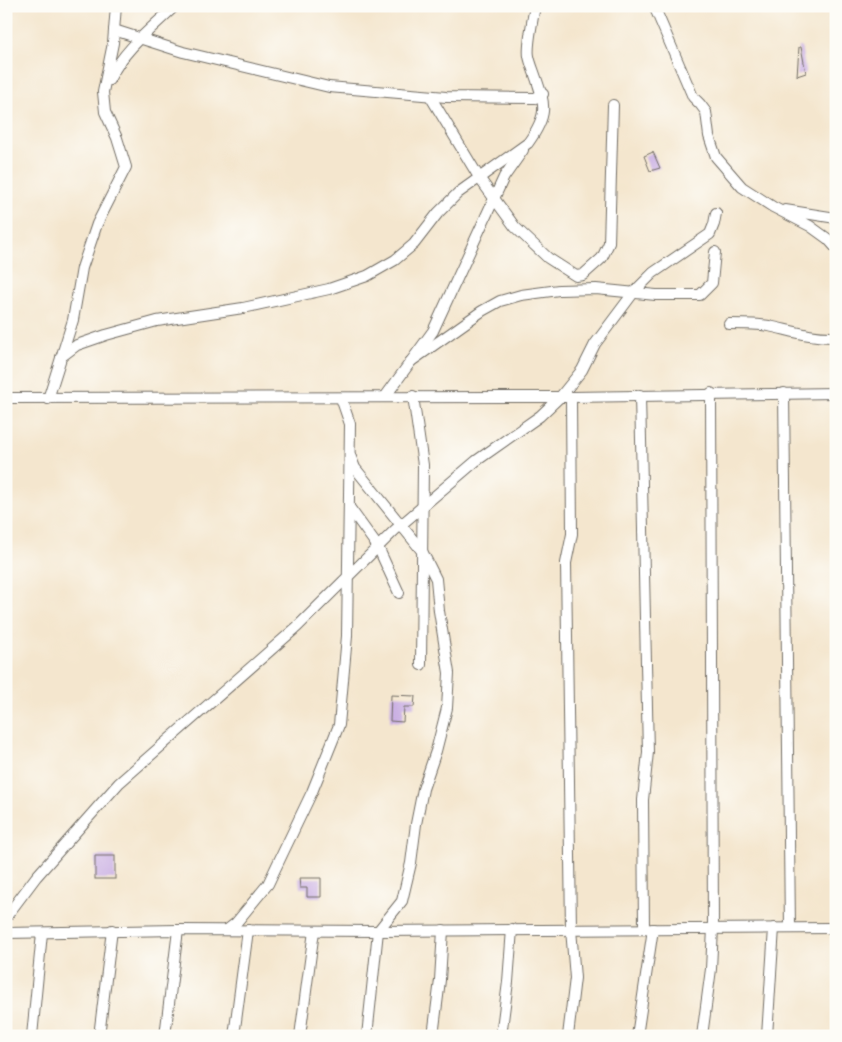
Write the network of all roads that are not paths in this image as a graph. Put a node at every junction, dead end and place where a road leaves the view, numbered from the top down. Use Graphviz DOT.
graph roads {
  1 [pos="175,6"];
  2 [pos="535,6"];
  3 [pos="654,6"];
  4 [pos="115,9"];
  5 [pos="114,30"];
  6 [pos="140,38"];
  7 [pos="103,92"];
  8 [pos="543,94"];
  9 [pos="430,96"];
  10 [pos="613,105"];
  11 [pos="528,143"];
  12 [pos="480,179"];
  13 [pos="495,199"];
  14 [pos="773,208"];
  15 [pos="716,213"];
  16 [pos="836,218"];
  17 [pos="836,248"];
  18 [pos="715,252"];
  19 [pos="634,292"];
  20 [pos="730,324"];
  21 [pos="836,338"];
  22 [pos="61,357"];
  23 [pos="410,362"];
  24 [pos="784,393"];
  25 [pos="836,393"];
  26 [pos="711,394"];
  27 [pos="640,395"];
  28 [pos="413,396"];
  29 [pos="566,396"];
  30 [pos="385,397"];
  31 [pos="341,398"];
  32 [pos="48,399"];
  33 [pos="9,401"];
  34 [pos="350,455"];
  35 [pos="349,507"];
  36 [pos="422,507"];
  37 [pos="401,524"];
  38 [pos="378,547"];
  39 [pos="422,551"];
  40 [pos="348,576"];
  41 [pos="399,593"];
  42 [pos="421,665"];
  43 [pos="6,917"];
  44 [pos="713,928"];
  45 [pos="774,928"];
  46 [pos="790,928"];
  47 [pos="836,928"];
  48 [pos="571,929"];
  49 [pos="648,929"];
  50 [pos="112,930"];
  51 [pos="178,930"];
  52 [pos="227,930"];
  53 [pos="248,930"];
  54 [pos="443,930"];
  55 [pos="512,930"];
  56 [pos="314,931"];
  57 [pos="378,931"];
  58 [pos="6,933"];
  59 [pos="42,933"];
  60 [pos="32,1036"];
  61 [pos="100,1036"];
  62 [pos="165,1036"];
  63 [pos="234,1036"];
  64 [pos="300,1036"];
  65 [pos="367,1036"];
  66 [pos="432,1036"];
  67 [pos="501,1036"];
  68 [pos="568,1036"];
  69 [pos="637,1036"];
  70 [pos="702,1036"];
  71 [pos="767,1036"];
  1 -- 6 [label="street"];
  2 -- 8 [label="street"];
  3 -- 14 [label="street"];
  4 -- 5 [label="street"];
  5 -- 6 [label="street"];
  5 -- 7 [label="street"];
  6 -- 7 [label="street"];
  6 -- 9 [label="street"];
  7 -- 22 [label="street"];
  8 -- 9 [label="street"];
  8 -- 11 [label="street"];
  9 -- 12 [label="street"];
  10 -- 13 [label="street"];
  11 -- 12 [label="street"];
  11 -- 13 [label="street"];
  12 -- 13 [label="street"];
  12 -- 22 [label="street"];
  13 -- 23 [label="street"];
  14 -- 16 [label="street"];
  14 -- 17 [label="street"];
  15 -- 19 [label="street"];
  18 -- 19 [label="street"];
  19 -- 23 [label="street"];
  19 -- 29 [label="street"];
  20 -- 21 [label="street"];
  22 -- 32 [label="street"];
  23 -- 30 [label="street"];
  24 -- 25 [label="street"];
  24 -- 26 [label="street"];
  24 -- 46 [label="street"];
  26 -- 27 [label="street"];
  26 -- 44 [label="street"];
  27 -- 29 [label="street"];
  27 -- 49 [label="street"];
  28 -- 29 [label="street"];
  28 -- 30 [label="street"];
  28 -- 36 [label="street"];
  29 -- 36 [label="street"];
  29 -- 48 [label="street"];
  30 -- 31 [label="street"];
  31 -- 32 [label="street"];
  31 -- 34 [label="street"];
  32 -- 33 [label="street"];
  34 -- 35 [label="street"];
  34 -- 37 [label="street"];
  35 -- 38 [label="street"];
  35 -- 40 [label="street"];
  36 -- 37 [label="street"];
  36 -- 39 [label="street"];
  37 -- 38 [label="street"];
  37 -- 39 [label="street"];
  38 -- 40 [label="street"];
  38 -- 41 [label="street"];
  39 -- 42 [label="street"];
  39 -- 57 [label="street"];
  40 -- 43 [label="street"];
  40 -- 52 [label="street"];
  44 -- 45 [label="street"];
  44 -- 49 [label="street"];
  44 -- 70 [label="street"];
  45 -- 46 [label="street"];
  45 -- 71 [label="street"];
  46 -- 47 [label="street"];
  48 -- 49 [label="street"];
  48 -- 55 [label="street"];
  48 -- 68 [label="street"];
  49 -- 69 [label="street"];
  50 -- 51 [label="street"];
  50 -- 59 [label="street"];
  50 -- 61 [label="street"];
  51 -- 52 [label="street"];
  51 -- 62 [label="street"];
  52 -- 53 [label="street"];
  53 -- 56 [label="street"];
  53 -- 63 [label="street"];
  54 -- 55 [label="street"];
  54 -- 57 [label="street"];
  54 -- 66 [label="street"];
  55 -- 67 [label="street"];
  56 -- 57 [label="street"];
  56 -- 64 [label="street"];
  57 -- 65 [label="street"];
  58 -- 59 [label="street"];
  59 -- 60 [label="street"];
}
